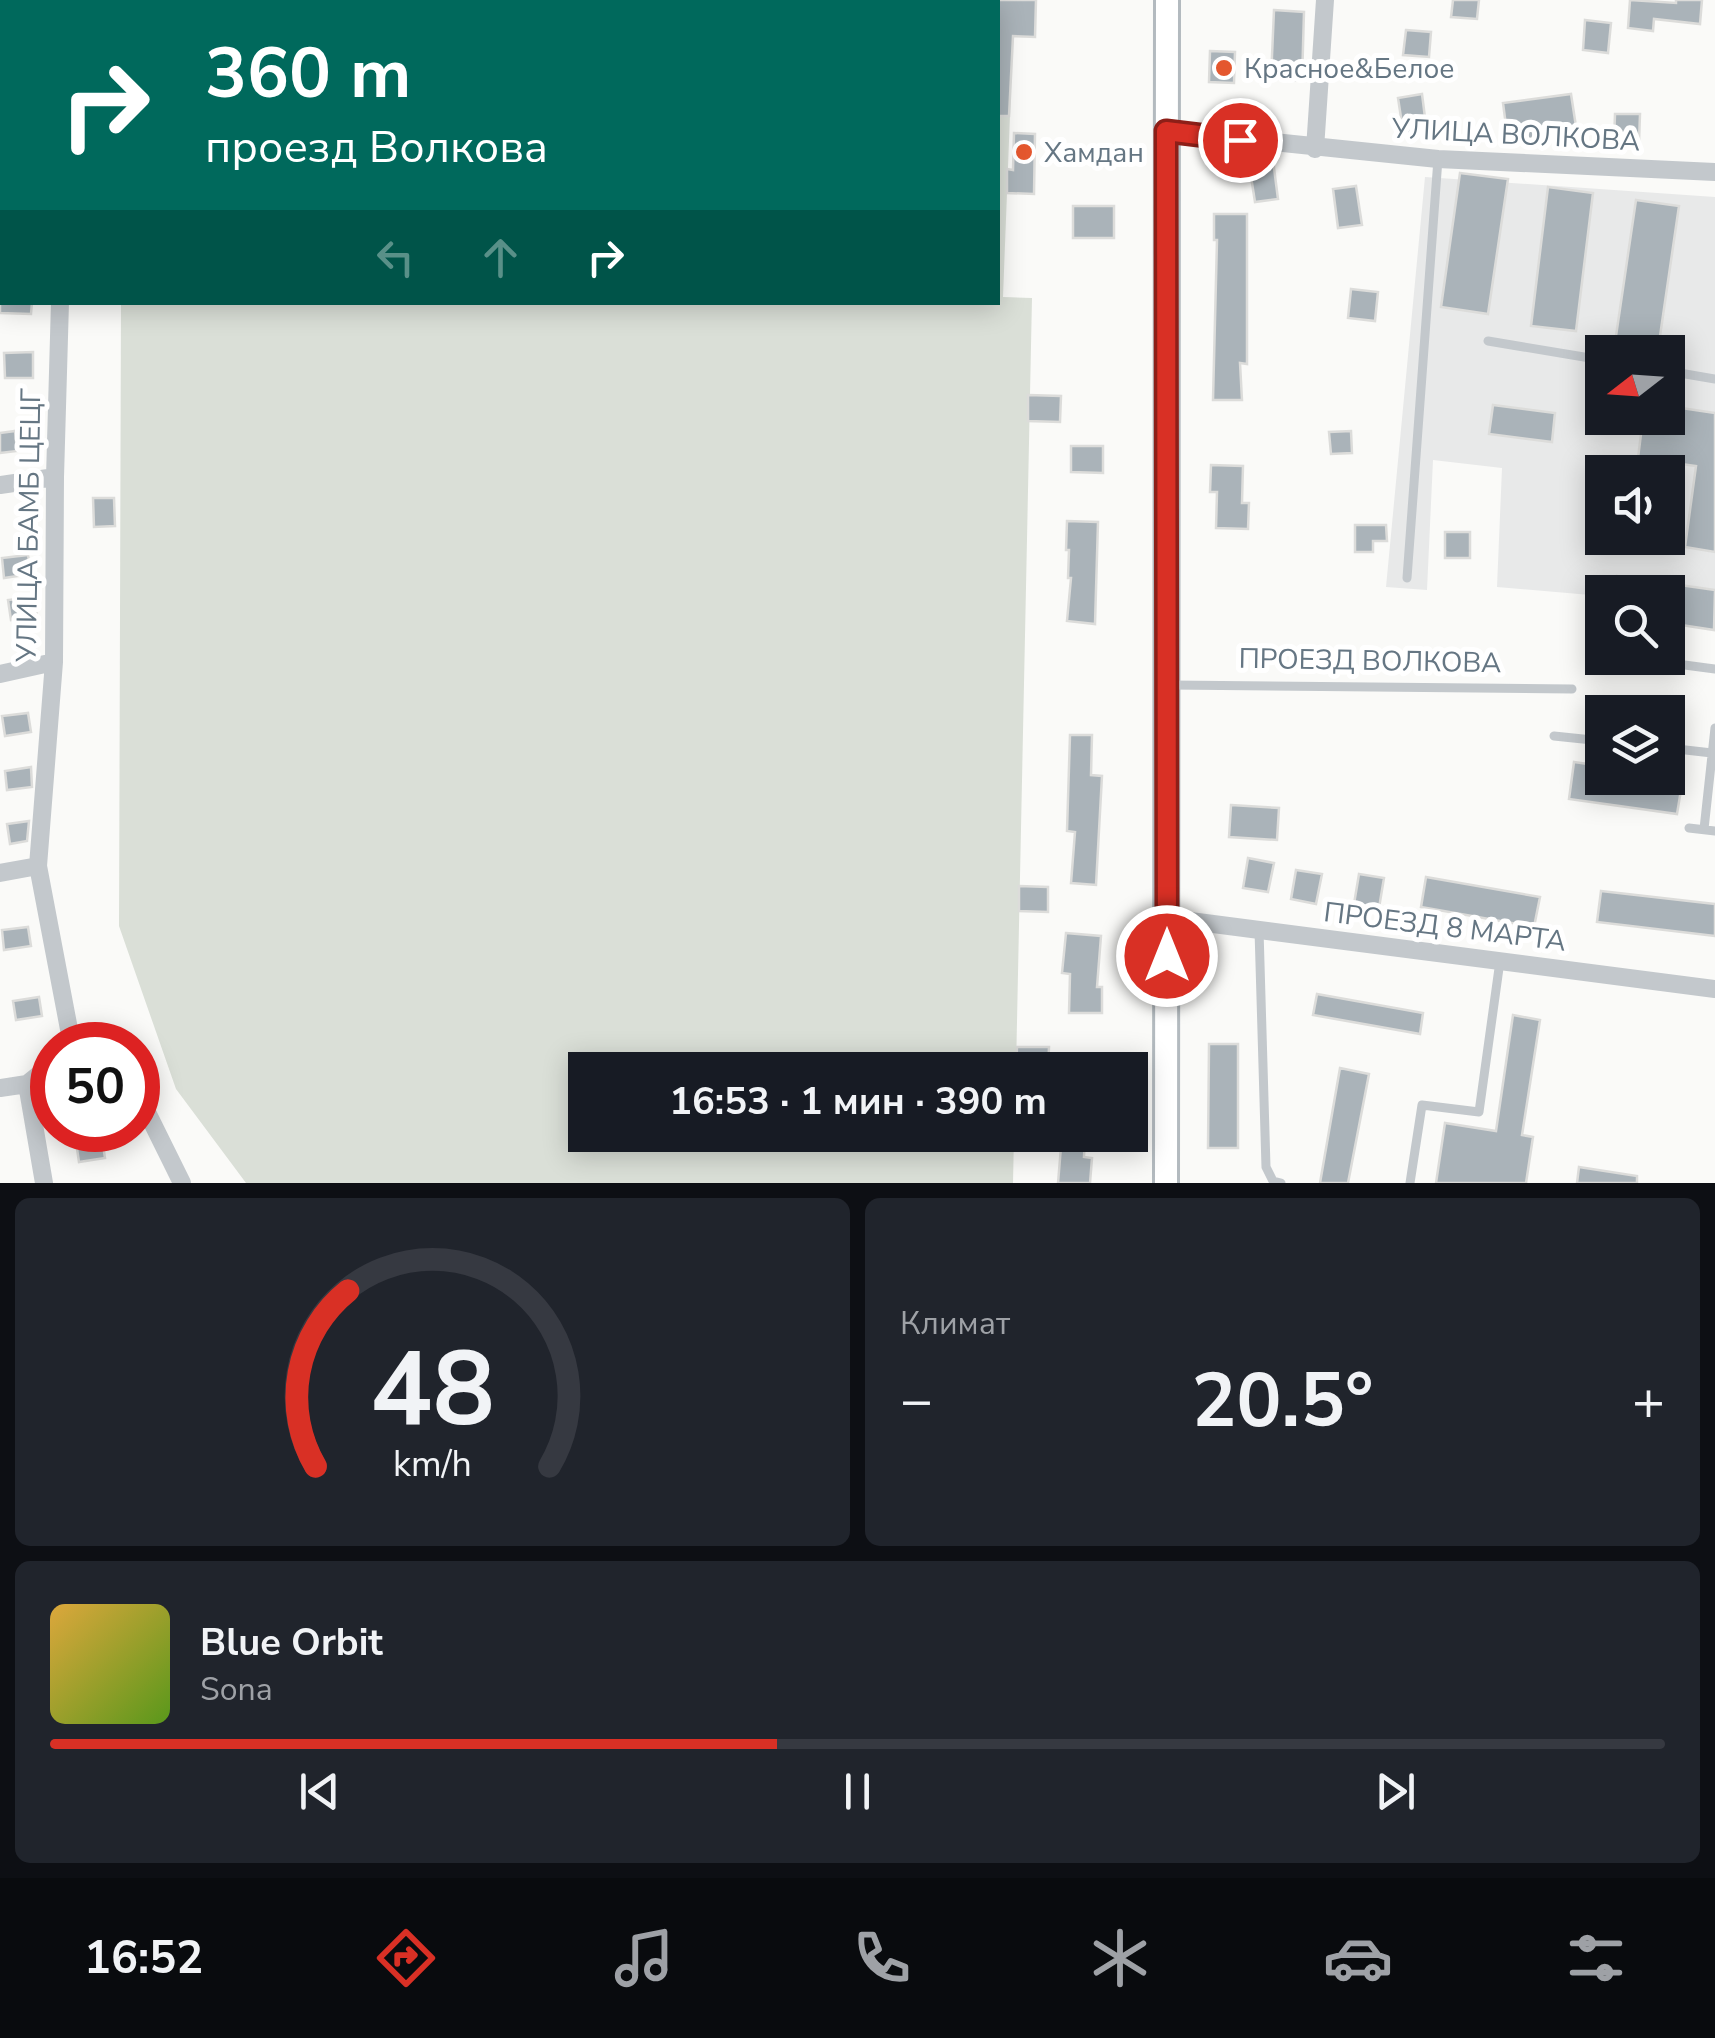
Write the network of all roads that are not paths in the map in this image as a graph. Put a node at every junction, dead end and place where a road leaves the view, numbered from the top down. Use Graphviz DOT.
graph roads {
  1 [pos="1167,0"];
  2 [pos="1326,0"];
  3 [pos="1166,131"];
  4 [pos="1314,148"];
  5 [pos="1438,159"];
  6 [pos="1715,172"];
  7 [pos="60,305"];
  8 [pos="1488,341"];
  9 [pos="1585,357"];
  10 [pos="1685,374"];
  11 [pos="1715,378"];
  12 [pos="54,477"];
  13 [pos="0,484"];
  14 [pos="1406,578"];
  15 [pos="54,662"];
  16 [pos="1685,665"];
  17 [pos="1715,669"];
  18 [pos="0,674"];
  19 [pos="1168,686"];
  20 [pos="1572,689"];
  21 [pos="1715,728"];
  22 [pos="1554,736"];
  23 [pos="1585,739"];
  24 [pos="1685,750"];
  25 [pos="1712,753"];
  26 [pos="1688,828"];
  27 [pos="1709,830"];
  28 [pos="38,866"];
  29 [pos="0,873"];
  30 [pos="1167,918"];
  31 [pos="1259,930"];
  32 [pos="1500,961"];
  33 [pos="1715,989"];
  34 [pos="68,1022"];
  35 [pos="30,1082"];
  36 [pos="27,1084"];
  37 [pos="0,1088"];
  38 [pos="160,1138"];
  39 [pos="44,1183"];
  40 [pos="182,1183"];
  41 [pos="1166,1183"];
  42 [pos="1281,1183"];
  43 [pos="1410,1183"];
  1 -- 3 [label="main road"];
  2 -- 4 [label="street"];
  3 -- 4 [label="street"];
  3 -- 19 [label="main road"];
  4 -- 5 [label="street, УЛИЦА ВОЛКОВА"];
  5 -- 6 [label="street, УЛИЦА ВОЛКОВА"];
  5 -- 14 [label="lane"];
  7 -- 12 [label="street, УЛИЦА БАМБ ЦЕЦГ"];
  8 -- 9 [label="lane"];
  10 -- 11 [label="lane"];
  12 -- 13 [label="street"];
  12 -- 15 [label="street, УЛИЦА БАМБ ЦЕЦГ"];
  15 -- 18 [label="street"];
  15 -- 28 [label="street, УЛИЦА БАМБ ЦЕЦГ"];
  16 -- 17 [label="lane"];
  19 -- 20 [label="lane, ПРОЕЗД ВОЛКОВА"];
  19 -- 30 [label="main road"];
  21 -- 25 [label="lane"];
  22 -- 23 [label="lane"];
  24 -- 25 [label="lane"];
  25 -- 27 [label="lane"];
  26 -- 27 [label="lane"];
  28 -- 29 [label="street"];
  28 -- 34 [label="street, УЛИЦА БАМБ ЦЕЦГ"];
  30 -- 31 [label="street, ПРОЕЗД 8 МАРТА"];
  30 -- 41 [label="main road"];
  31 -- 32 [label="street, ПРОЕЗД 8 МАРТА"];
  31 -- 42 [label="lane"];
  32 -- 33 [label="street, ПРОЕЗД 8 МАРТА"];
  32 -- 43 [label="lane"];
  35 -- 36 [label="street"];
  36 -- 37 [label="street"];
  36 -- 39 [label="street"];
  38 -- 40 [label="street"];
}
